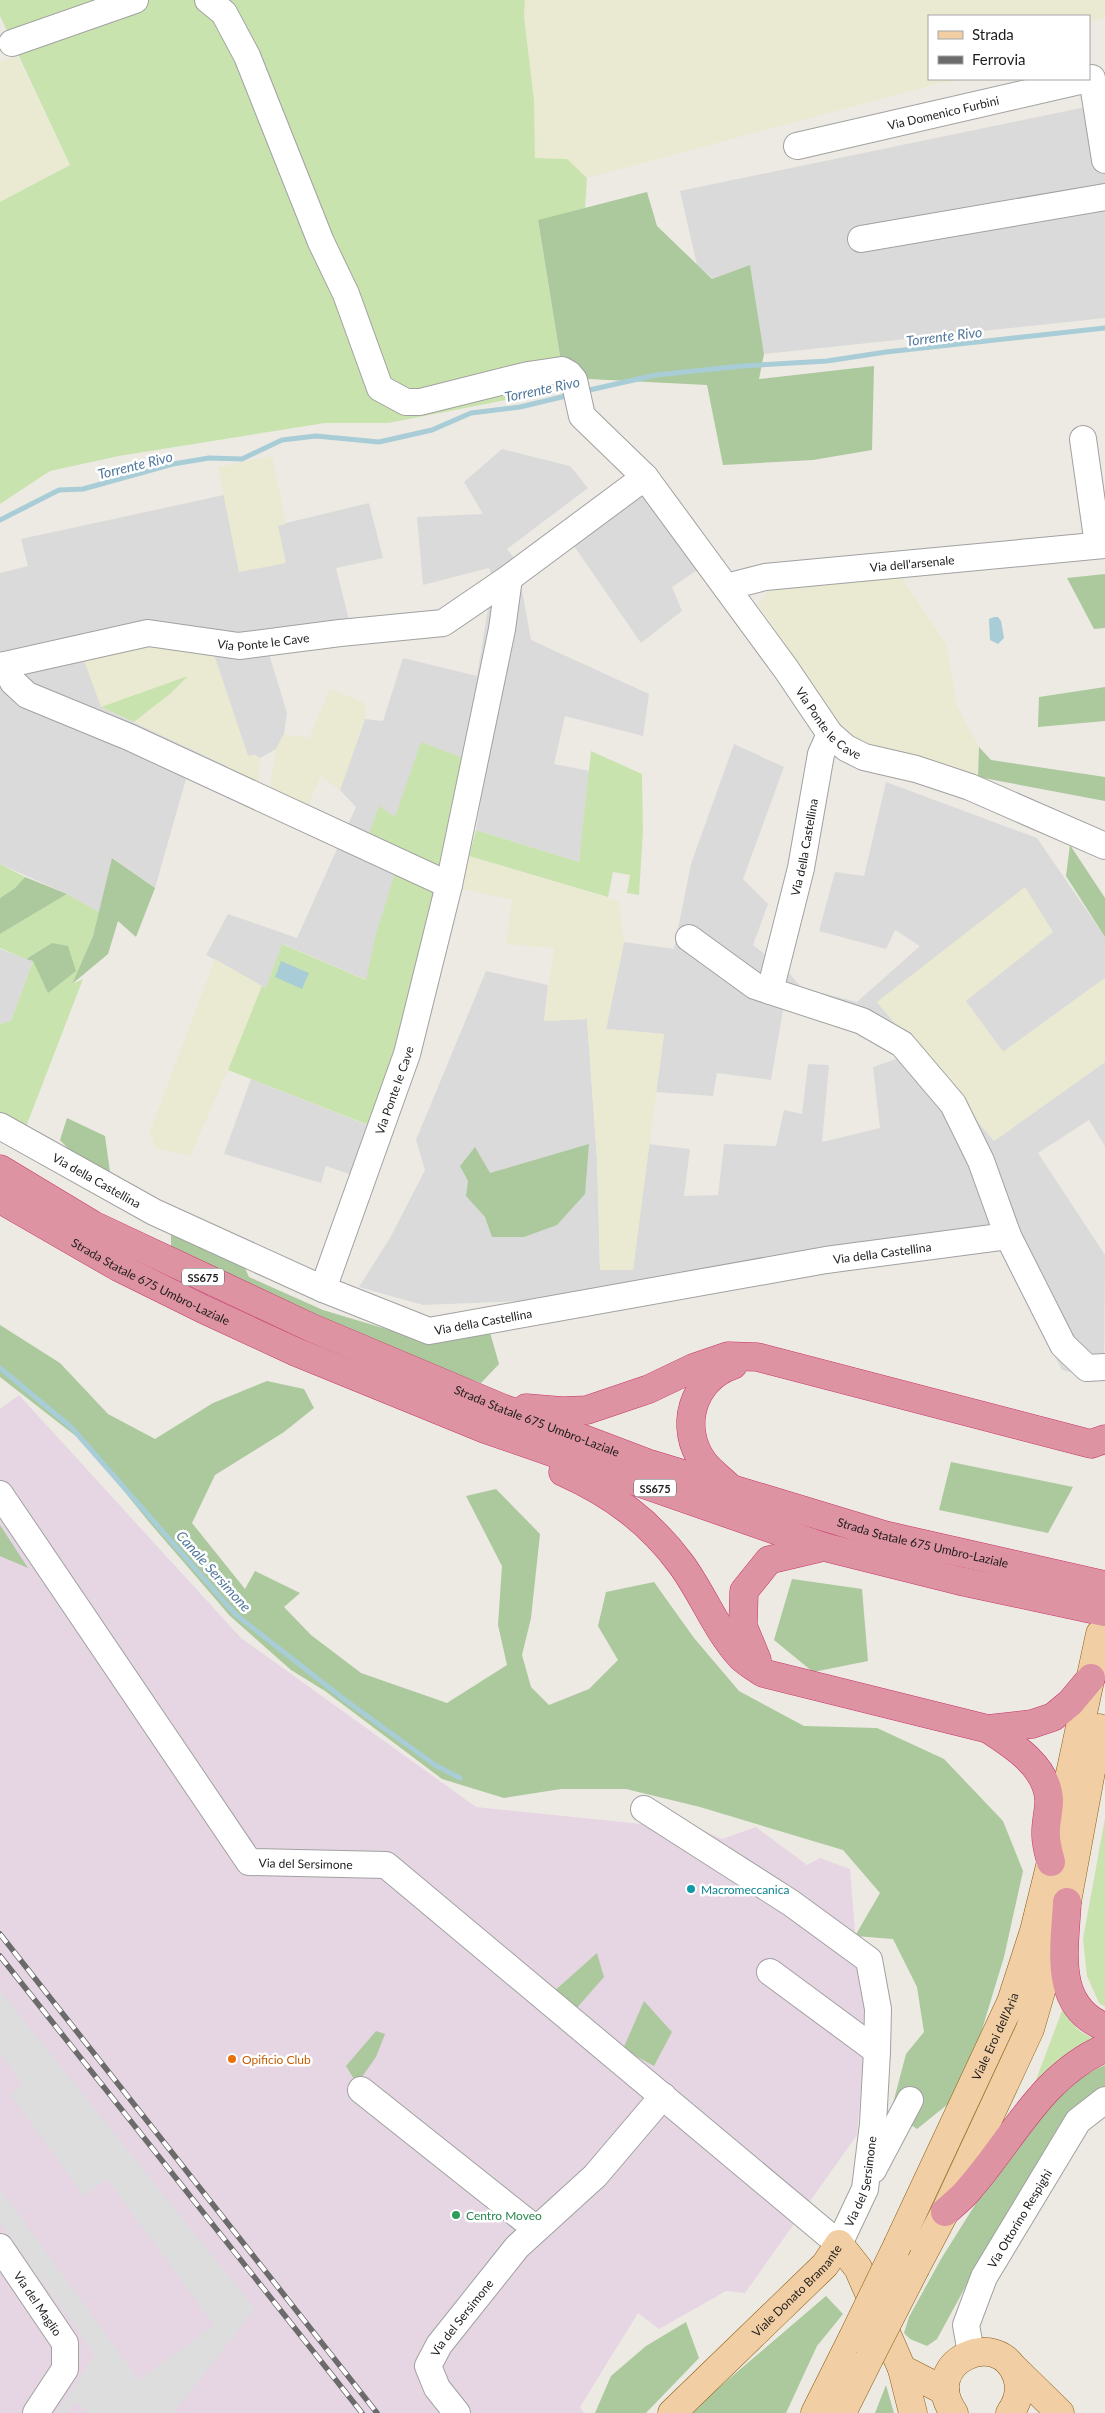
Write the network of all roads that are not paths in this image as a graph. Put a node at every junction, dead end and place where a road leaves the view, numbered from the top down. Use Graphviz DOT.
graph roads {
  1 [pos="135,0"];
  2 [pos="208,0"];
  3 [pos="12,43"];
  4 [pos="1094,78"];
  5 [pos="1085,80"];
  6 [pos="797,146"];
  7 [pos="1105,160"];
  8 [pos="1105,196"];
  9 [pos="860,239"];
  10 [pos="1083,439"];
  11 [pos="645,477"];
  12 [pos="1102,545"];
  13 [pos="509,578"];
  14 [pos="726,587"];
  15 [pos="2,665"];
  16 [pos="830,734"];
  17 [pos="1105,846"];
  18 [pos="449,885"];
  19 [pos="690,938"];
  20 [pos="770,991"];
  21 [pos="0,1126"];
  22 [pos="0,1169"];
  23 [pos="0,1199"];
  24 [pos="1008,1236"];
  25 [pos="323,1289"];
  26 [pos="758,1357"];
  27 [pos="1105,1366"];
  28 [pos="502,1408"];
  29 [pos="485,1429"];
  30 [pos="1100,1448"];
  31 [pos="731,1490"];
  32 [pos="0,1494"];
  33 [pos="824,1546"];
  34 [pos="1105,1585"];
  35 [pos="1103,1623"];
  36 [pos="763,1673"];
  37 [pos="1098,1686"];
  38 [pos="988,1729"];
  39 [pos="644,1809"];
  40 [pos="1051,1862"];
  41 [pos="1067,1902"];
  42 [pos="770,1972"];
  43 [pos="1105,2027"];
  44 [pos="1105,2048"];
  45 [pos="877,2051"];
  46 [pos="361,2090"];
  47 [pos="663,2096"];
  48 [pos="910,2100"];
  49 [pos="1105,2100"];
  50 [pos="866,2184"];
  51 [pos="945,2212"];
  52 [pos="536,2230"];
  53 [pos="839,2244"];
  54 [pos="0,2247"];
  55 [pos="891,2343"];
  56 [pos="965,2357"];
  57 [pos="1008,2362"];
  58 [pos="902,2369"];
  59 [pos="948,2405"];
  60 [pos="36,2413"];
  61 [pos="458,2413"];
  62 [pos="672,2413"];
  63 [pos="815,2413"];
  64 [pos="842,2413"];
  65 [pos="913,2413"];
  66 [pos="1010,2413"];
  67 [pos="1060,2413"];
  1 -- 3 [label="street"];
  2 -- 11 [label="street, Via Ponte le Cave"];
  4 -- 7 [label="street, Via Domenico Furbini"];
  5 -- 6 [label="street, Via Domenico Furbini"];
  8 -- 9 [label="street"];
  10 -- 12 [label="street, Via dell'arsenale"];
  11 -- 13 [label="street, Via Ponte le Cave"];
  11 -- 14 [label="street, Via Ponte le Cave"];
  12 -- 14 [label="street, Via dell'arsenale"];
  13 -- 15 [label="street, Via Ponte le Cave"];
  13 -- 18 [label="street, Via Ponte le Cave"];
  14 -- 16 [label="street, Via Ponte le Cave"];
  15 -- 18 [label="street, Via Ponte le Cave"];
  16 -- 17 [label="street, Via Ponte le Cave"];
  16 -- 20 [label="street, Via della Castellina"];
  18 -- 25 [label="street, Via Ponte le Cave"];
  19 -- 20 [label="street"];
  20 -- 24 [label="street"];
  21 -- 25 [label="street, Via della Castellina"];
  22 -- 28 [label="highway, Strada Statale 675 Umbro-Laziale / SS675"];
  23 -- 29 [label="highway, Strada Statale 675 Umbro-Laziale / SS675"];
  24 -- 25 [label="street, Via della Castellina"];
  24 -- 27 [label="street"];
  26 -- 28 [label="highway"];
  26 -- 30 [label="highway"];
  26 -- 31 [label="highway"];
  28 -- 31 [label="highway, Strada Statale 675 Umbro-Laziale / SS675"];
  29 -- 33 [label="highway, Strada Statale 675 Umbro-Laziale / SS675"];
  29 -- 36 [label="highway"];
  31 -- 34 [label="highway, Strada Statale 675 Umbro-Laziale / SS675"];
  32 -- 47 [label="street, Via del Sersimone"];
  33 -- 35 [label="highway, Strada Statale 675 Umbro-Laziale / SS675"];
  33 -- 36 [label="highway"];
  35 -- 37 [label="main road, Viale Eroi dell'Aria"];
  36 -- 38 [label="highway"];
  37 -- 38 [label="highway"];
  37 -- 40 [label="main road, Viale Eroi dell'Aria"];
  37 -- 41 [label="main road, Viale Eroi dell'Aria"];
  38 -- 40 [label="highway"];
  39 -- 45 [label="street, Via del Sersimone"];
  40 -- 63 [label="main road, Viale Eroi dell'Aria, bridge"];
  41 -- 43 [label="highway"];
  41 -- 51 [label="main road, Viale Eroi dell'Aria"];
  42 -- 45 [label="street"];
  44 -- 51 [label="highway"];
  45 -- 50 [label="street, Via del Sersimone"];
  46 -- 52 [label="street"];
  47 -- 52 [label="street, Via del Sersimone"];
  47 -- 53 [label="street, Via del Sersimone"];
  48 -- 50 [label="street"];
  49 -- 56 [label="street, Via Ottorino Respighi"];
  50 -- 53 [label="street, Via del Sersimone"];
  51 -- 64 [label="main road, Viale Eroi dell'Aria, bridge"];
  52 -- 61 [label="street, Via del Sersimone"];
  53 -- 55 [label="main road, Viale Donato Bramante"];
  53 -- 62 [label="main road, Viale Donato Bramante"];
  54 -- 60 [label="street, Via del Maglio"];
  55 -- 56 [label="main road, Viale Donato Bramante"];
  55 -- 58 [label="main road, Viale Donato Bramante"];
  56 -- 57 [label="main road, Viale Donato Bramante"];
  56 -- 59 [label="main road"];
  57 -- 66 [label="main road"];
  57 -- 67 [label="main road, Viale Donato Bramante"];
  58 -- 59 [label="main road"];
  58 -- 65 [label="main road, Viale Donato Bramante"];
}
